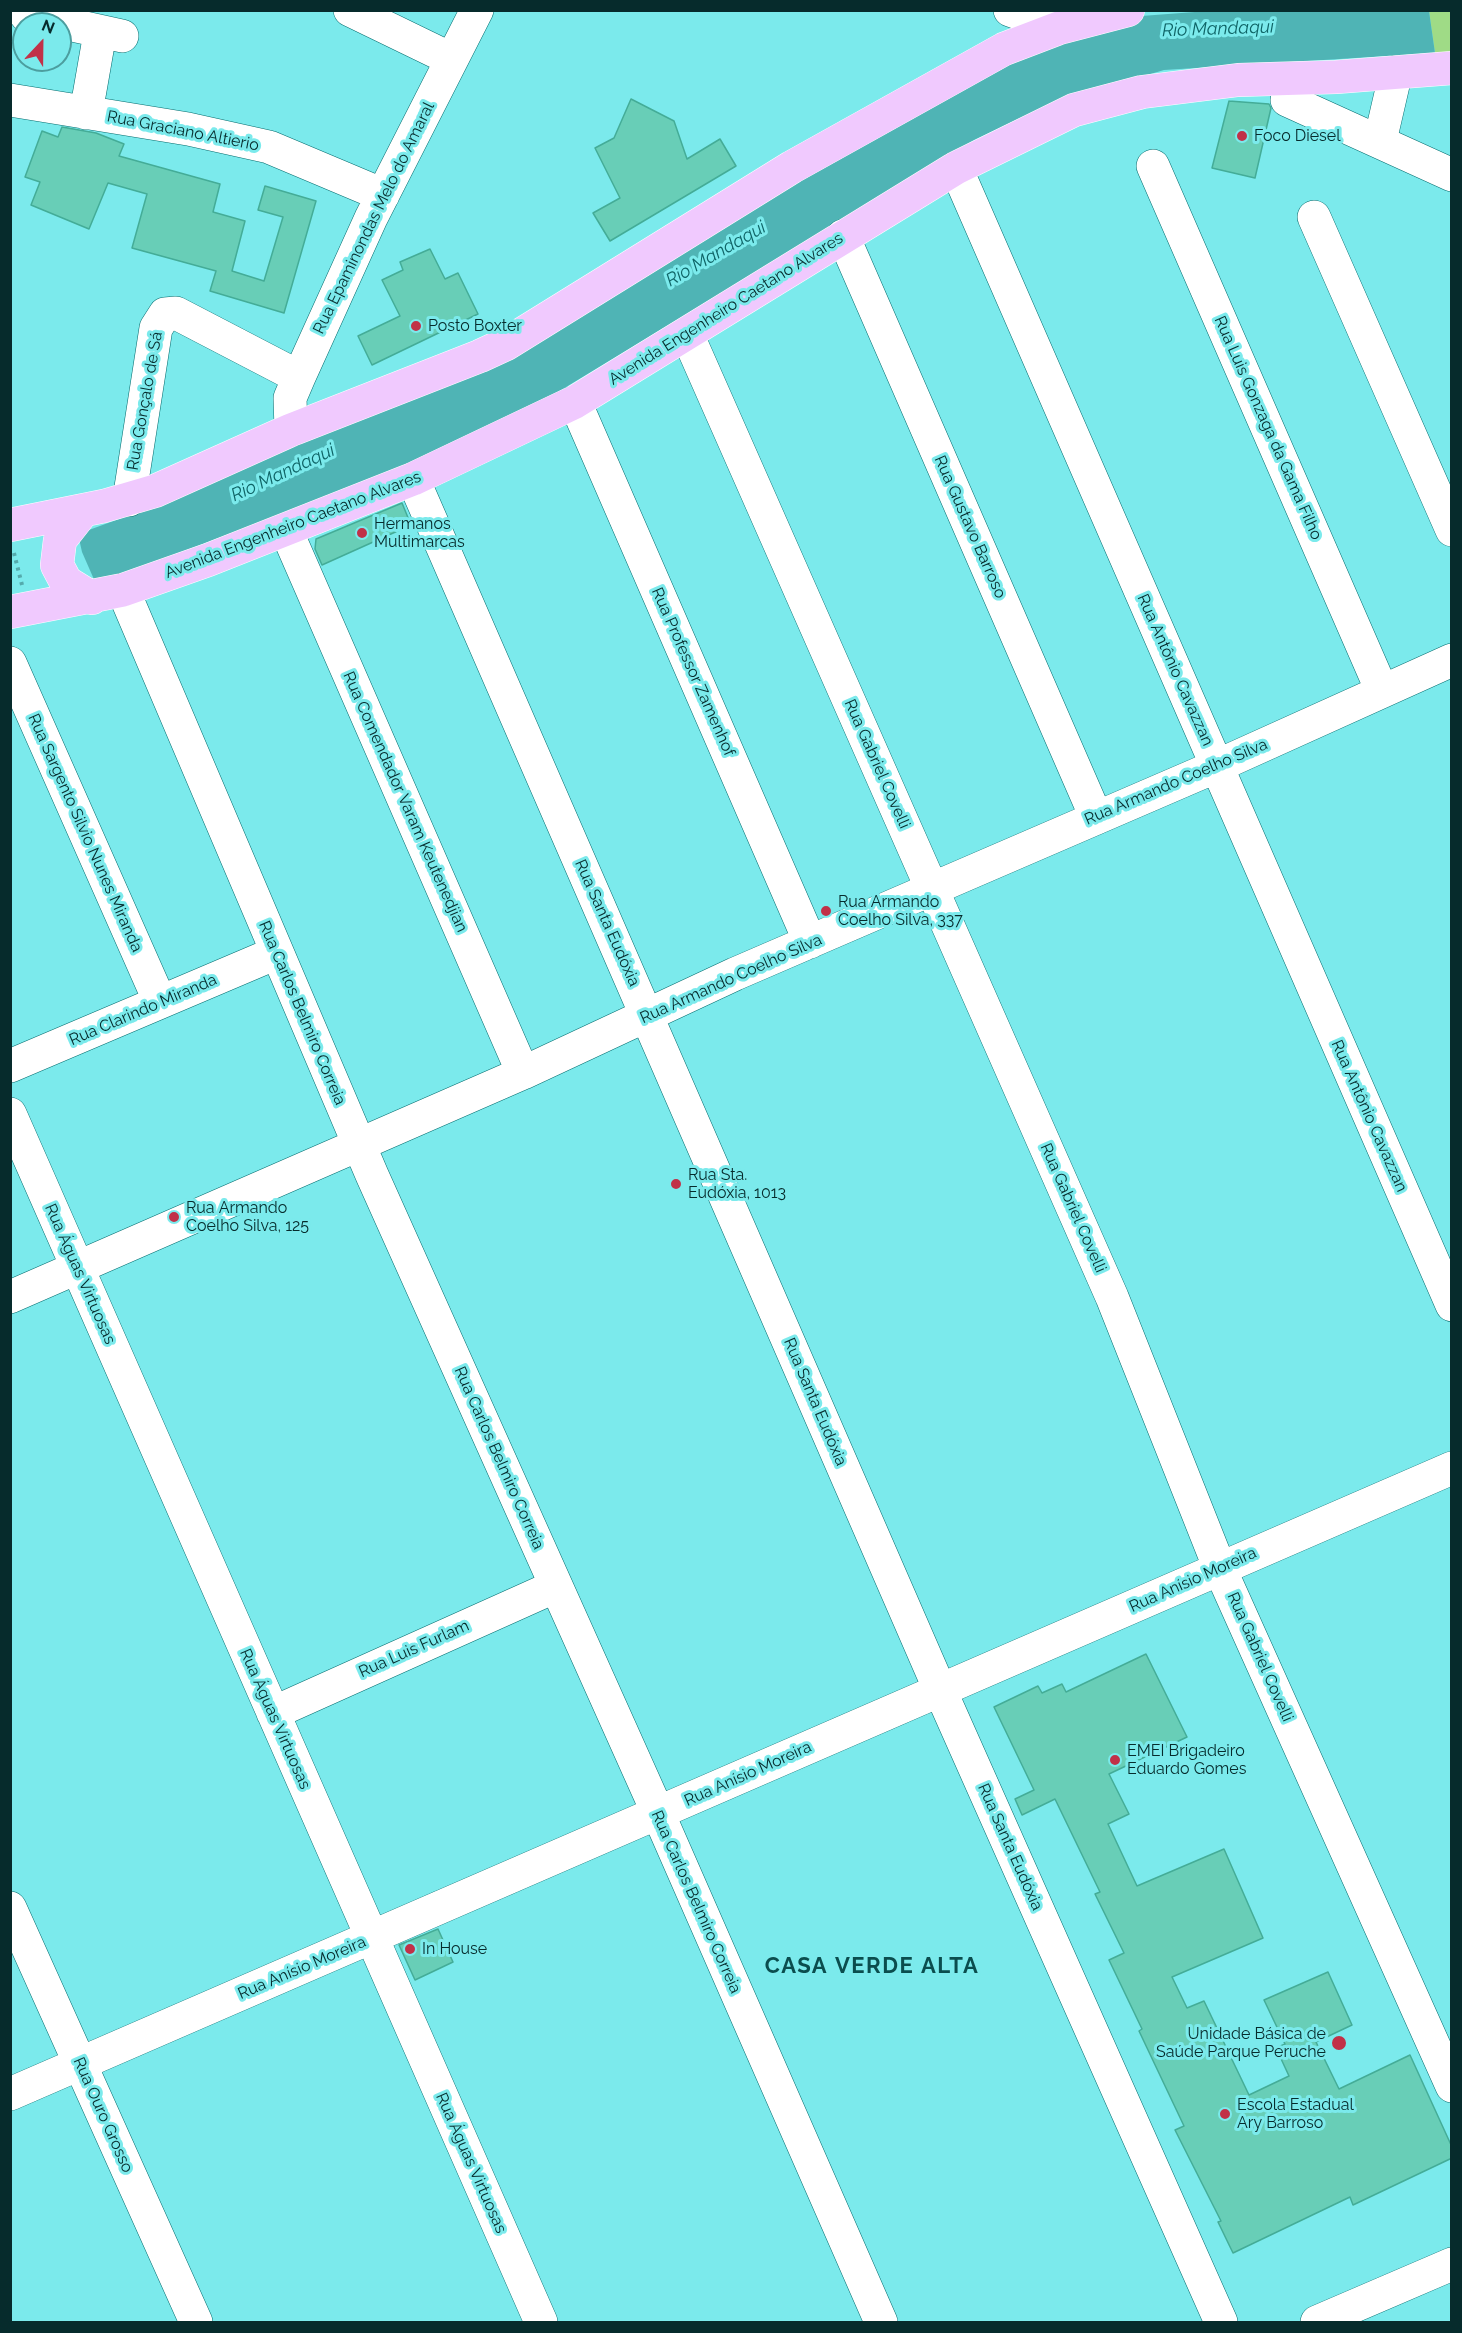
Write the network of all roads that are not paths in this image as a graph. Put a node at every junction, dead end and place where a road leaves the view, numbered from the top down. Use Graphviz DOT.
graph roads {
  1 [pos="350,10"];
  2 [pos="477,10"];
  3 [pos="1010,10"];
  4 [pos="1128,10"];
  5 [pos="1067,22"];
  6 [pos="72,25"];
  7 [pos="451,59"];
  8 [pos="1452,68"];
  9 [pos="1396,72"];
  10 [pos="10,100"];
  11 [pos="1287,100"];
  12 [pos="86,113"];
  13 [pos="1380,141"];
  14 [pos="1153,166"];
  15 [pos="956,168"];
  16 [pos="1452,175"];
  17 [pos="383,195"];
  18 [pos="1314,217"];
  19 [pos="843,236"];
  20 [pos="687,334"];
  21 [pos="299,377"];
  22 [pos="575,402"];
  23 [pos="291,430"];
  24 [pos="413,479"];
  25 [pos="129,500"];
  26 [pos="82,512"];
  27 [pos="1452,530"];
  28 [pos="286,531"];
  29 [pos="13,539"];
  30 [pos="123,590"];
  31 [pos="92,598"];
  32 [pos="17,600"];
  33 [pos="1452,660"];
  34 [pos="10,663"];
  35 [pos="1382,691"];
  36 [pos="1217,766"];
  37 [pos="1096,817"];
  38 [pos="932,890"];
  39 [pos="810,942"];
  40 [pos="276,953"];
  41 [pos="160,1002"];
  42 [pos="648,1016"];
  43 [pos="10,1066"];
  44 [pos="523,1073"];
  45 [pos="10,1114"];
  46 [pos="359,1144"];
  47 [pos="76,1267"];
  48 [pos="10,1296"];
  49 [pos="1452,1305"];
  50 [pos="1452,1468"];
  51 [pos="1220,1569"];
  52 [pos="556,1586"];
  53 [pos="940,1690"];
  54 [pos="273,1713"];
  55 [pos="658,1813"];
  56 [pos="10,1908"];
  57 [pos="372,1937"];
  58 [pos="79,2064"];
  59 [pos="1452,2086"];
  60 [pos="10,2094"];
  61 [pos="1452,2264"];
  62 [pos="196,2322"];
  63 [pos="542,2322"];
  64 [pos="881,2322"];
  65 [pos="1221,2322"];
  66 [pos="1317,2322"];
  1 -- 7 [label="street"];
  2 -- 7 [label="street, Rua Epaminondas Melo do Amaral"];
  3 -- 5 [label="street"];
  4 -- 5 [label="main road"];
  5 -- 23 [label="main road"];
  6 -- 12 [label="street"];
  7 -- 17 [label="street, Rua Epaminondas Melo do Amaral"];
  8 -- 9 [label="main road, Avenida Engenheiro Caetano Alvares"];
  9 -- 13 [label="street"];
  9 -- 15 [label="main road, Avenida Engenheiro Caetano Alvares"];
  10 -- 12 [label="street, Rua Graciano Altierio"];
  11 -- 13 [label="street"];
  12 -- 17 [label="street, Rua Graciano Altierio"];
  13 -- 16 [label="street"];
  14 -- 35 [label="street, Rua Luis Gonzaga da Gama Filho"];
  15 -- 19 [label="main road, Avenida Engenheiro Caetano Alvares"];
  15 -- 36 [label="street, Rua Antônio Cavazzan"];
  17 -- 21 [label="street, Rua Epaminondas Melo do Amaral"];
  18 -- 27 [label="street"];
  19 -- 20 [label="main road, Avenida Engenheiro Caetano Alvares"];
  19 -- 37 [label="street, Rua Gustavo Barroso"];
  20 -- 22 [label="main road, Avenida Engenheiro Caetano Alvares"];
  20 -- 38 [label="street, Rua Gabriel Covelli"];
  21 -- 23 [label="street, Rua Epaminondas Melo do Amaral"];
  21 -- 25 [label="street, Rua Gonçalo de Sá"];
  22 -- 24 [label="main road, Avenida Engenheiro Caetano Alvares"];
  22 -- 39 [label="street, Rua Professor Zamenhof"];
  23 -- 25 [label="main road"];
  24 -- 28 [label="main road, Avenida Engenheiro Caetano Alvares"];
  24 -- 42 [label="street, Rua Santa Eudóxia"];
  25 -- 26 [label="main road"];
  26 -- 29 [label="main road"];
  26 -- 31 [label="main road"];
  28 -- 30 [label="main road, Avenida Engenheiro Caetano Alvares"];
  28 -- 44 [label="street, Rua Comendador Varam Keutenedjian"];
  30 -- 31 [label="main road, Avenida Engenheiro Caetano Alvares"];
  30 -- 40 [label="street, Rua Carlos Belmiro Correia"];
  31 -- 32 [label="main road, Avenida Engenheiro Caetano Alvares"];
  33 -- 35 [label="street, Rua Armando Coelho Silva"];
  34 -- 41 [label="street, Rua Sargento Silvio Nunes Miranda"];
  35 -- 36 [label="street, Rua Armando Coelho Silva"];
  36 -- 37 [label="street, Rua Armando Coelho Silva"];
  36 -- 49 [label="street, Rua Antônio Cavazzan"];
  37 -- 38 [label="street, Rua Armando Coelho Silva"];
  38 -- 39 [label="street, Rua Armando Coelho Silva"];
  38 -- 51 [label="street, Rua Gabriel Covelli"];
  39 -- 42 [label="street, Rua Armando Coelho Silva"];
  40 -- 41 [label="street, Rua Clarindo Miranda"];
  40 -- 46 [label="street, Rua Carlos Belmiro Correia"];
  41 -- 43 [label="street, Rua Clarindo Miranda"];
  42 -- 44 [label="street, Rua Armando Coelho Silva"];
  42 -- 53 [label="street, Rua Santa Eudóxia"];
  44 -- 46 [label="street, Rua Armando Coelho Silva"];
  45 -- 47 [label="street, Rua Águas Virtuosas"];
  46 -- 47 [label="street, Rua Armando Coelho Silva"];
  46 -- 52 [label="street, Rua Carlos Belmiro Correia"];
  47 -- 48 [label="street, Rua Armando Coelho Silva"];
  47 -- 54 [label="street, Rua Águas Virtuosas"];
  50 -- 51 [label="street, Rua Anísio Moreira"];
  51 -- 53 [label="street, Rua Anísio Moreira"];
  51 -- 59 [label="street, Rua Gabriel Covelli"];
  52 -- 54 [label="street, Rua Luis Furlam"];
  52 -- 55 [label="street, Rua Carlos Belmiro Correia"];
  53 -- 55 [label="street, Rua Anísio Moreira"];
  53 -- 65 [label="street, Rua Santa Eudóxia"];
  54 -- 57 [label="street, Rua Águas Virtuosas"];
  55 -- 57 [label="street, Rua Anísio Moreira"];
  55 -- 64 [label="street, Rua Carlos Belmiro Correia"];
  56 -- 58 [label="street, Rua Ouro Grosso"];
  57 -- 58 [label="street, Rua Anísio Moreira"];
  57 -- 63 [label="street, Rua Águas Virtuosas"];
  58 -- 60 [label="street, Rua Anísio Moreira"];
  58 -- 62 [label="street, Rua Ouro Grosso"];
  61 -- 66 [label="street"];
}
